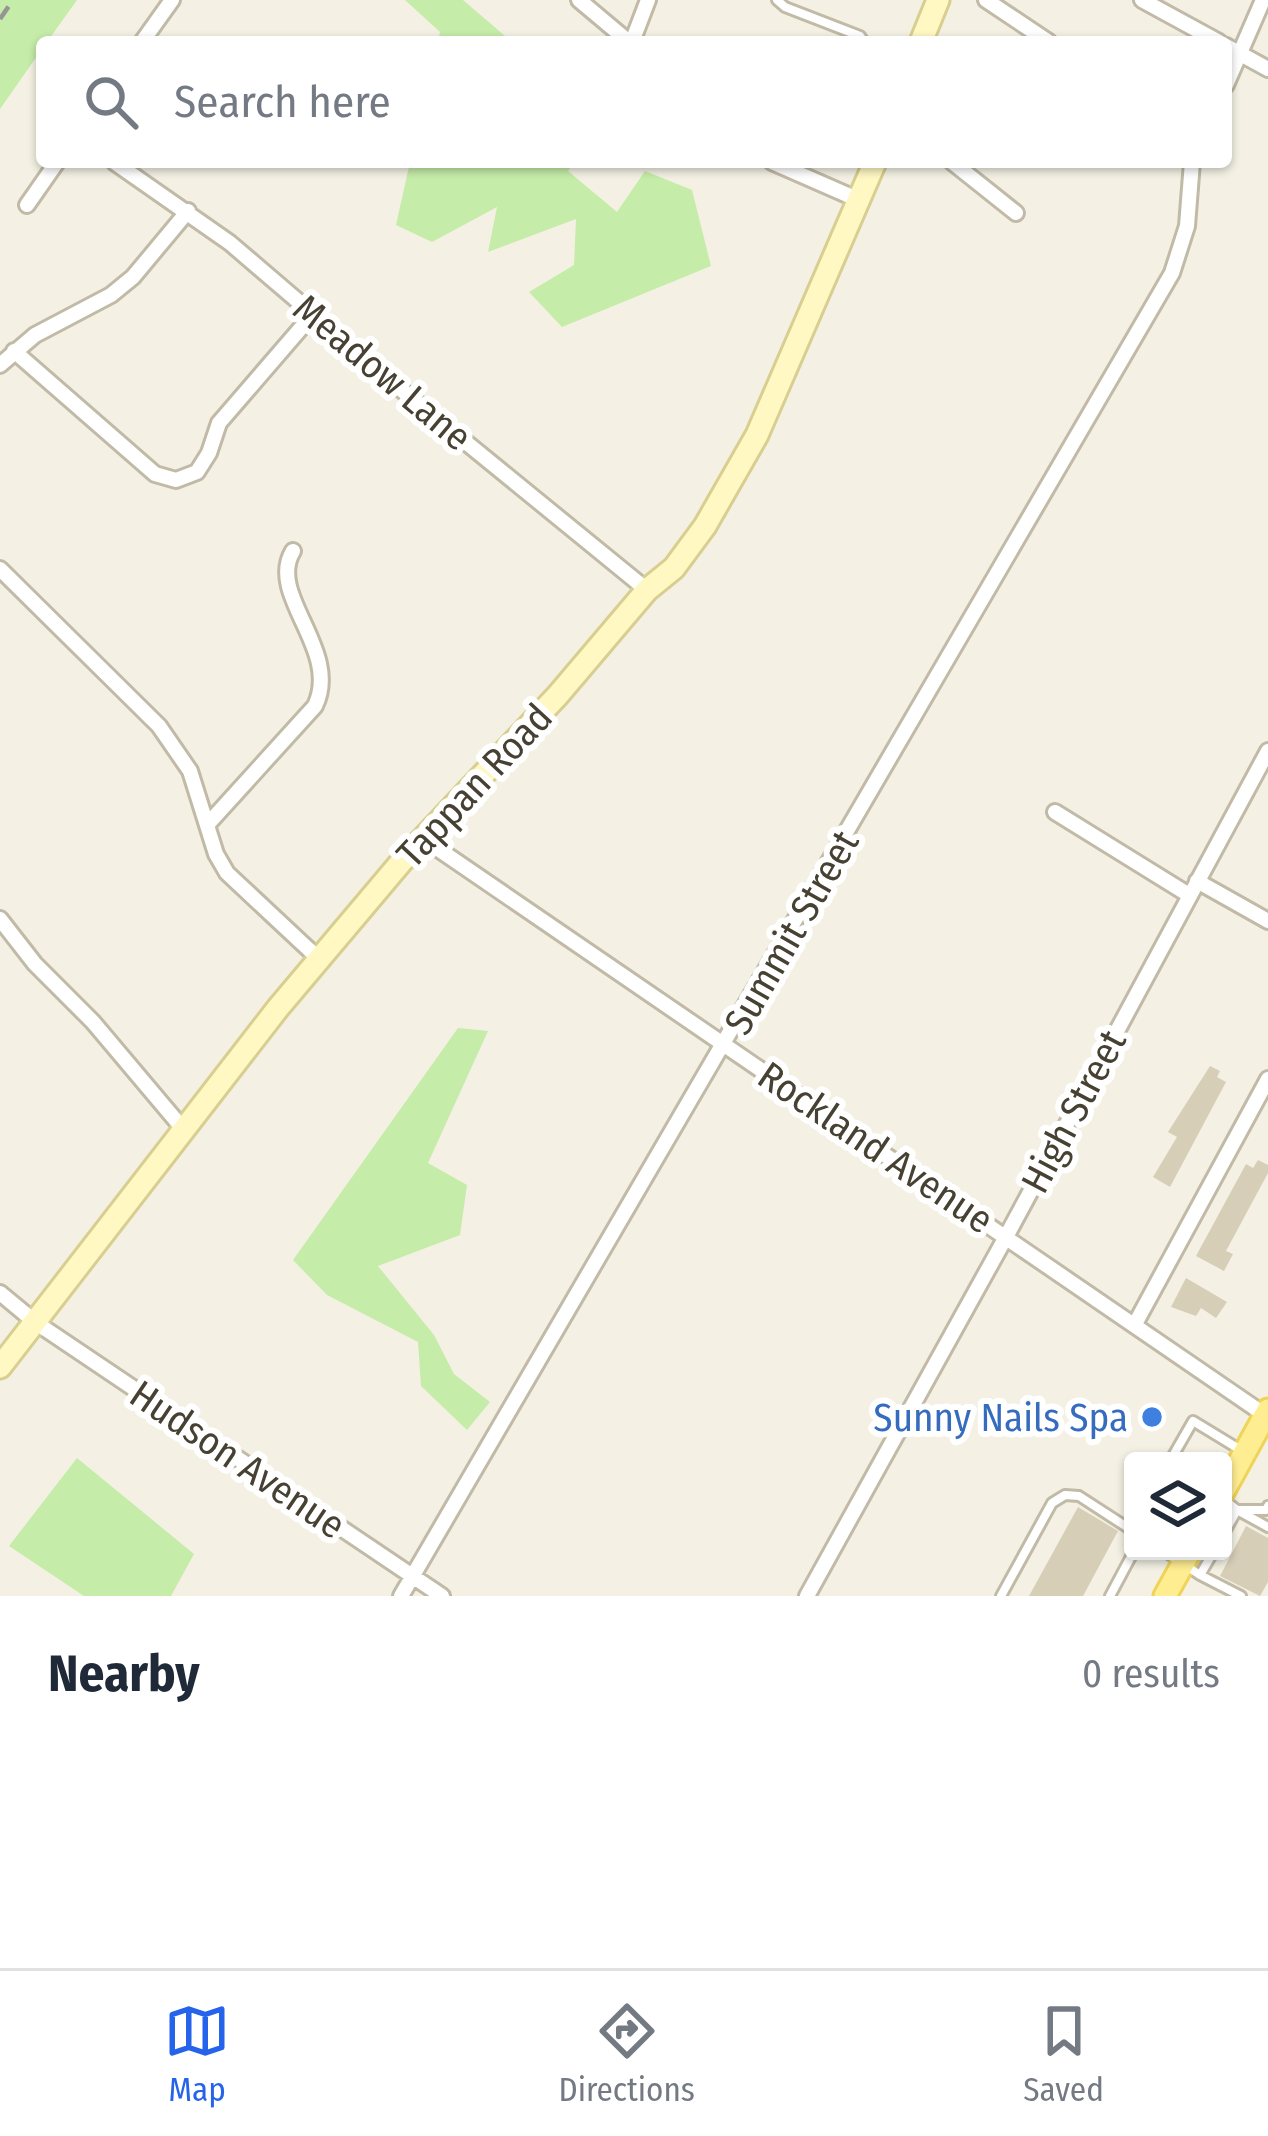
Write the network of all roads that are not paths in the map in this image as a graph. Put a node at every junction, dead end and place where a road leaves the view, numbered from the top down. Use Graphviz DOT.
graph roads {
  1 [pos="172,0"];
  2 [pos="579,0"];
  3 [pos="648,0"];
  4 [pos="777,0"];
  5 [pos="938,0"];
  6 [pos="986,0"];
  7 [pos="1142,0"];
  8 [pos="1263,0"];
  9 [pos="1262,18"];
  10 [pos="146,36"];
  11 [pos="623,36"];
  12 [pos="633,36"];
  13 [pos="860,36"];
  14 [pos="923,36"];
  15 [pos="1040,36"];
  16 [pos="1207,36"];
  17 [pos="1232,49"];
  18 [pos="1241,54"];
  19 [pos="1268,69"];
  20 [pos="1232,73"];
  21 [pos="53,168"];
  22 [pos="123,168"];
  23 [pos="786,168"];
  24 [pos="872,168"];
  25 [pos="959,168"];
  26 [pos="1192,168"];
  27 [pos="859,200"];
  28 [pos="27,205"];
  29 [pos="188,211"];
  30 [pos="1016,214"];
  31 [pos="313,314"];
  32 [pos="14,351"];
  33 [pos="0,365"];
  34 [pos="293,551"];
  35 [pos="0,569"];
  36 [pos="647,590"];
  37 [pos="1268,751"];
  38 [pos="1055,812"];
  39 [pos="207,825"];
  40 [pos="422,838"];
  41 [pos="1193,888"];
  42 [pos="0,919"];
  43 [pos="1268,921"];
  44 [pos="320,959"];
  45 [pos="725,1046"];
  46 [pos="1268,1079"];
  47 [pos="184,1130"];
  48 [pos="1007,1235"];
  49 [pos="0,1293"];
  50 [pos="35,1322"];
  51 [pos="1135,1324"];
  52 [pos="0,1367"];
  53 [pos="1267,1415"];
  54 [pos="1175,1452"];
  55 [pos="1245,1453"];
  56 [pos="1232,1489"];
  57 [pos="1232,1501"];
  58 [pos="1232,1503"];
  59 [pos="1268,1506"];
  60 [pos="1124,1525"];
  61 [pos="1268,1528"];
  62 [pos="1130,1560"];
  63 [pos="1184,1560"];
  64 [pos="412,1576"];
  65 [pos="401,1596"];
  66 [pos="442,1596"];
  67 [pos="806,1596"];
  68 [pos="1001,1596"];
  69 [pos="1110,1596"];
  70 [pos="1165,1596"];
  71 [pos="1241,1596"];
  1 -- 10 [label="street"];
  2 -- 11 [label="street"];
  3 -- 12 [label="street"];
  4 -- 13 [label="lane"];
  5 -- 14 [label="street"];
  6 -- 15 [label="street"];
  7 -- 16 [label="street"];
  8 -- 9 [label="street"];
  9 -- 18 [label="street"];
  17 -- 18 [label="street"];
  18 -- 19 [label="street"];
  18 -- 20 [label="street"];
  21 -- 28 [label="street"];
  22 -- 29 [label="street, Meadow Lane"];
  23 -- 27 [label="street"];
  24 -- 27 [label="street, Tappan Road"];
  25 -- 30 [label="street"];
  26 -- 45 [label="street, Summit Street"];
  27 -- 36 [label="street, Tappan Road"];
  29 -- 31 [label="street, Meadow Lane"];
  29 -- 32 [label="street"];
  31 -- 32 [label="street"];
  31 -- 36 [label="street, Meadow Lane"];
  32 -- 33 [label="street"];
  34 -- 39 [label="street"];
  35 -- 39 [label="street"];
  36 -- 40 [label="street, Tappan Road"];
  37 -- 41 [label="street, High Street"];
  38 -- 41 [label="street"];
  39 -- 44 [label="street"];
  40 -- 44 [label="street, Tappan Road"];
  40 -- 45 [label="street, Rockland Avenue"];
  41 -- 43 [label="street"];
  41 -- 48 [label="street, High Street"];
  42 -- 47 [label="street"];
  44 -- 47 [label="street, Tappan Road"];
  45 -- 48 [label="street, Rockland Avenue"];
  45 -- 64 [label="street, Summit Street"];
  46 -- 51 [label="street"];
  47 -- 50 [label="street, Tappan Road"];
  48 -- 51 [label="street, Rockland Avenue"];
  48 -- 67 [label="street, High Street"];
  49 -- 50 [label="street, Hudson Avenue"];
  50 -- 52 [label="street, Tappan Road"];
  50 -- 64 [label="street, Hudson Avenue"];
  51 -- 53 [label="street, Rockland Avenue"];
  53 -- 55 [label="main road"];
  54 -- 55 [label="lane"];
  55 -- 56 [label="main road"];
  57 -- 59 [label="lane"];
  58 -- 61 [label="lane"];
  60 -- 68 [label="lane"];
  62 -- 69 [label="lane"];
  63 -- 70 [label="main road"];
  63 -- 71 [label="lane"];
  64 -- 65 [label="street, Summit Street"];
  64 -- 66 [label="street, Hudson Avenue"];
}
